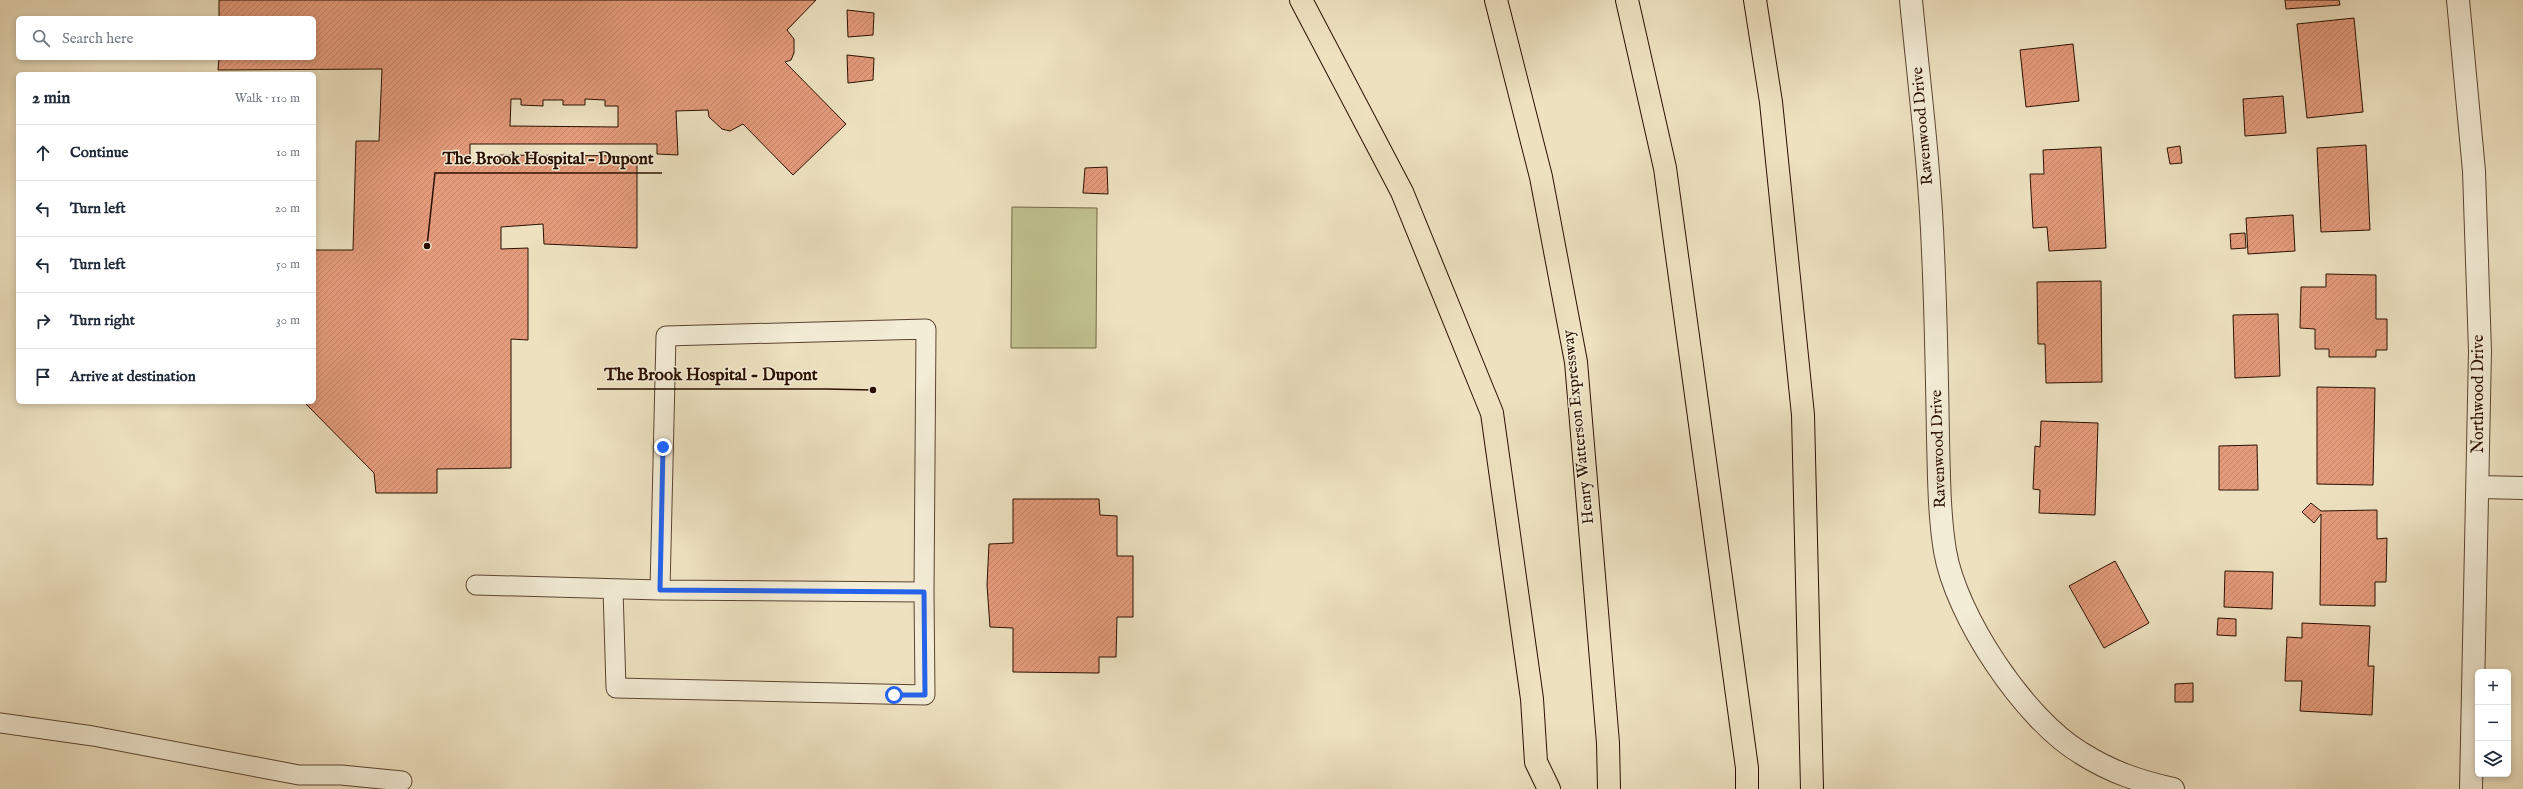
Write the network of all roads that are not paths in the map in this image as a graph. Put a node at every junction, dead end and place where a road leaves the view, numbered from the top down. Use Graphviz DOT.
graph roads {
  1 [pos="1301,0"];
  2 [pos="1486,0"];
  3 [pos="1496,0"];
  4 [pos="1627,0"];
  5 [pos="1755,0"];
  6 [pos="1911,0"];
  7 [pos="2458,0"];
  8 [pos="1541,177"];
  9 [pos="2479,487"];
  10 [pos="2523,488"];
  11 [pos="476,585"];
  12 [pos="613,589"];
  13 [pos="660,590"];
  14 [pos="924,592"];
  15 [pos="0,724"];
  16 [pos="402,781"];
  17 [pos="1549,789"];
  18 [pos="1609,789"];
  19 [pos="1747,789"];
  20 [pos="1812,789"];
  21 [pos="2173,789"];
  22 [pos="2471,789"];
  1 -- 17 [label="highway"];
  2 -- 8 [label="highway"];
  3 -- 8 [label="highway, Henry Watterson Expressway"];
  4 -- 19 [label="highway"];
  5 -- 20 [label="highway"];
  6 -- 21 [label="street, Ravenwood Drive"];
  7 -- 9 [label="street, Northwood Drive"];
  8 -- 18 [label="highway, Henry Watterson Expressway"];
  9 -- 10 [label="street"];
  9 -- 22 [label="street, Northwood Drive"];
  11 -- 12 [label="lane"];
  12 -- 13 [label="lane"];
  12 -- 14 [label="lane"];
  13 -- 14 [label="lane"];
  13 -- 14 [label="lane"];
  15 -- 16 [label="lane"];
}
